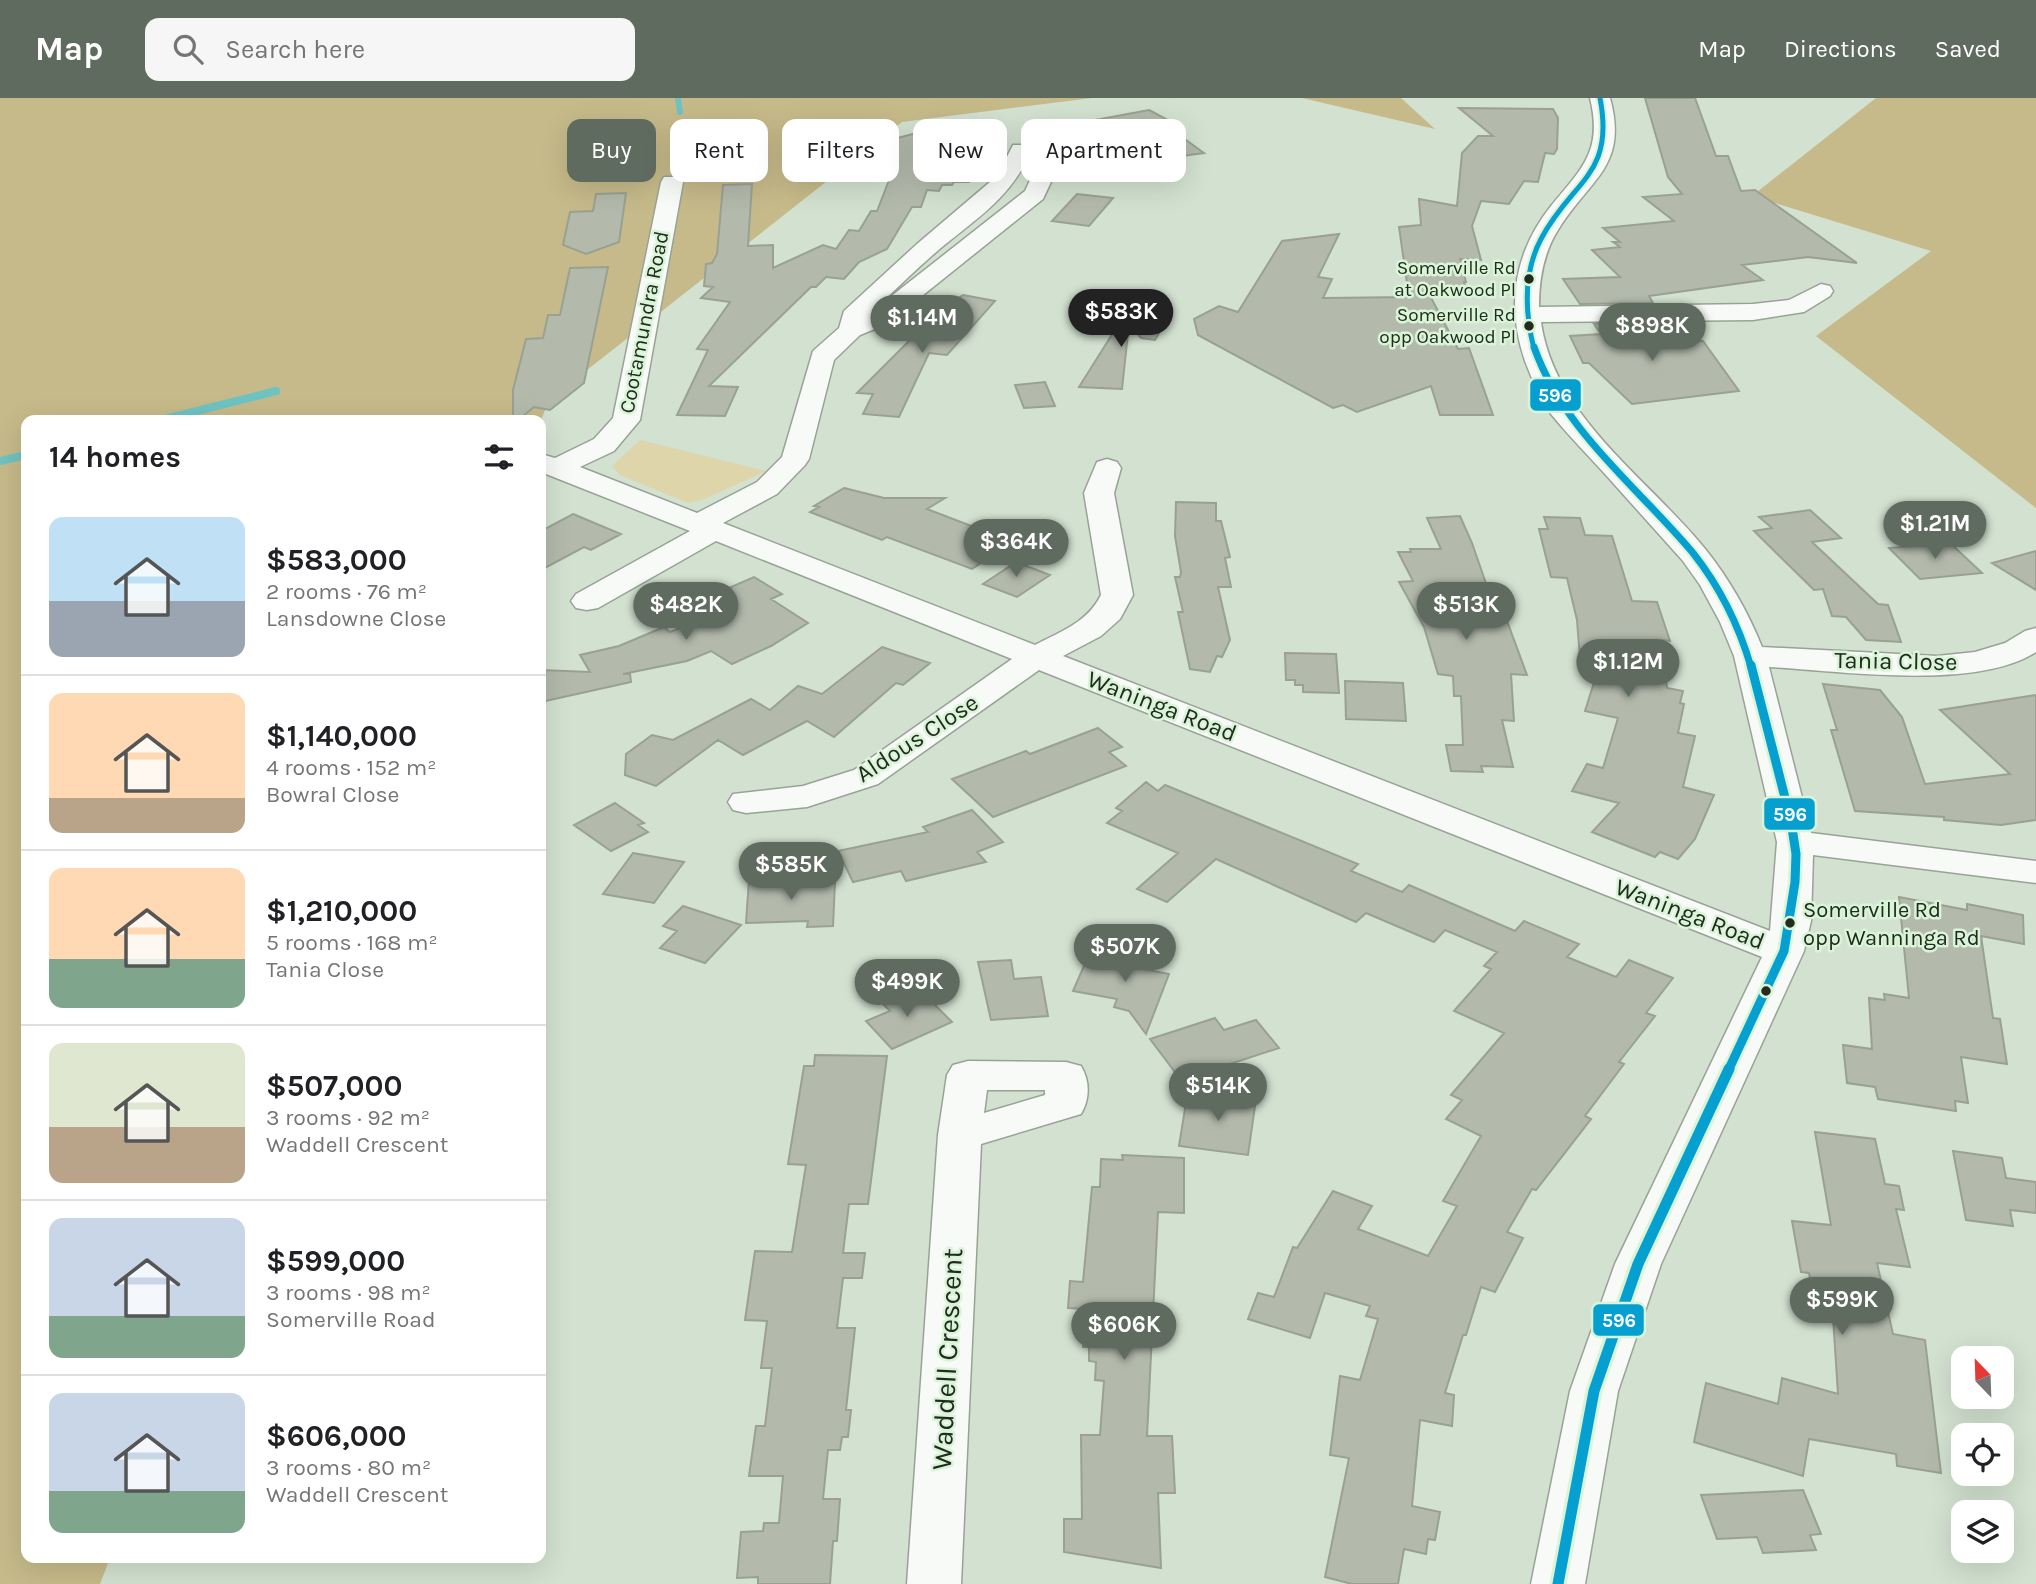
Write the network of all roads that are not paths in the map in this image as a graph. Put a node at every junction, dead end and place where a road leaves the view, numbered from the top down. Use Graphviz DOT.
graph roads {
  1 [pos="1600,98"];
  2 [pos="672,182"];
  3 [pos="1821,291"];
  4 [pos="1527,315"];
  5 [pos="851,330"];
  6 [pos="548,465"];
  7 [pos="1107,468"];
  8 [pos="706,527"];
  9 [pos="587,601"];
  10 [pos="2036,638"];
  11 [pos="1750,656"];
  12 [pos="1037,657"];
  13 [pos="746,802"];
  14 [pos="1795,842"];
  15 [pos="2036,872"];
  16 [pos="1784,951"];
  17 [pos="960,1135"];
  18 [pos="934,1584"];
  19 [pos="1558,1584"];
  1 -- 4 [label="street"];
  2 -- 6 [label="street, Cootamundra Road"];
  3 -- 4 [label="street"];
  4 -- 11 [label="street"];
  5 -- 5 [label="street"];
  5 -- 8 [label="street"];
  6 -- 8 [label="street, Waninga Road"];
  7 -- 12 [label="street, Aldous Close"];
  8 -- 9 [label="street"];
  8 -- 12 [label="street, Waninga Road"];
  10 -- 11 [label="street, Tania Close"];
  11 -- 14 [label="street"];
  12 -- 13 [label="street, Aldous Close"];
  12 -- 16 [label="street, Waninga Road"];
  14 -- 15 [label="street"];
  14 -- 16 [label="street"];
  16 -- 19 [label="street"];
  17 -- 18 [label="street, Waddell Crescent"];
}
